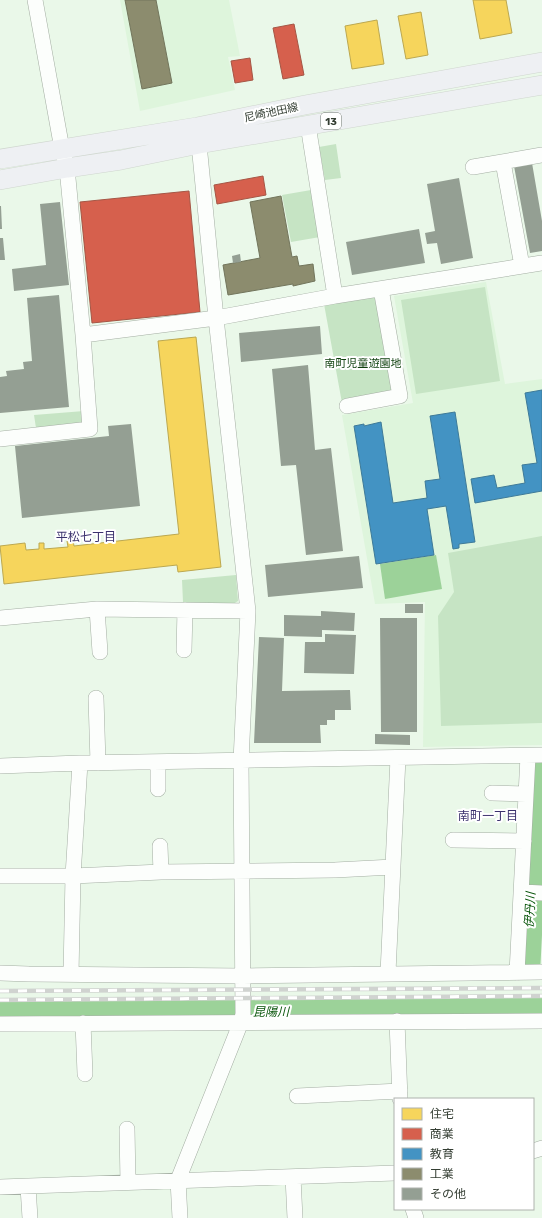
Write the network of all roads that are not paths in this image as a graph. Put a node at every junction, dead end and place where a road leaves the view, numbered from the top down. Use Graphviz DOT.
graph roads {
  1 [pos="35,0"];
  2 [pos="542,62"];
  3 [pos="542,85"];
  4 [pos="308,125"];
  5 [pos="198,136"];
  6 [pos="62,149"];
  7 [pos="542,155"];
  8 [pos="0,159"];
  9 [pos="503,162"];
  10 [pos="473,167"];
  11 [pos="67,168"];
  12 [pos="0,180"];
  13 [pos="542,263"];
  14 [pos="522,266"];
  15 [pos="380,289"];
  16 [pos="335,296"];
  17 [pos="216,318"];
  18 [pos="83,335"];
  19 [pos="347,406"];
  20 [pos="0,439"];
  21 [pos="97,609"];
  22 [pos="185,610"];
  23 [pos="248,611"];
  24 [pos="0,618"];
  25 [pos="184,650"];
  26 [pos="100,652"];
  27 [pos="96,698"];
  28 [pos="535,756"];
  29 [pos="398,758"];
  30 [pos="241,761"];
  31 [pos="158,762"];
  32 [pos="80,763"];
  33 [pos="98,763"];
  34 [pos="0,766"];
  35 [pos="158,789"];
  36 [pos="492,793"];
  37 [pos="526,794"];
  38 [pos="453,840"];
  39 [pos="524,841"];
  40 [pos="160,846"];
  41 [pos="393,867"];
  42 [pos="161,872"];
  43 [pos="242,872"];
  44 [pos="0,876"];
  45 [pos="73,876"];
  46 [pos="522,892"];
  47 [pos="542,893"];
  48 [pos="542,972"];
  49 [pos="0,973"];
  50 [pos="388,973"];
  51 [pos="517,973"];
  52 [pos="71,974"];
  53 [pos="244,976"];
  54 [pos="397,1021"];
  55 [pos="542,1021"];
  56 [pos="242,1022"];
  57 [pos="0,1024"];
  58 [pos="83,1024"];
  59 [pos="85,1074"];
  60 [pos="400,1095"];
  61 [pos="297,1096"];
  62 [pos="127,1129"];
  63 [pos="394,1173"];
  64 [pos="293,1177"];
  65 [pos="178,1180"];
  66 [pos="128,1182"];
  67 [pos="0,1187"];
  68 [pos="28,1187"];
  69 [pos="30,1218"];
  70 [pos="180,1218"];
  71 [pos="294,1218"];
  1 -- 6 [label="street"];
  2 -- 5 [label="main road, 尼崎池田線 / 13"];
  3 -- 4 [label="main road, 尼崎池田線 / 13"];
  4 -- 5 [label="main road, 尼崎池田線 / 13"];
  4 -- 16 [label="street"];
  5 -- 6 [label="main road, 尼崎池田線 / 13"];
  5 -- 11 [label="main road, 尼崎池田線 / 13"];
  5 -- 17 [label="street"];
  6 -- 8 [label="main road, 尼崎池田線 / 13"];
  6 -- 11 [label="street"];
  7 -- 9 [label="street"];
  9 -- 10 [label="street"];
  9 -- 14 [label="street"];
  11 -- 12 [label="main road, 尼崎池田線 / 13"];
  11 -- 18 [label="street"];
  13 -- 14 [label="street"];
  14 -- 15 [label="street"];
  15 -- 16 [label="street"];
  15 -- 19 [label="street"];
  16 -- 17 [label="street"];
  17 -- 18 [label="street"];
  17 -- 23 [label="street"];
  18 -- 20 [label="street"];
  21 -- 22 [label="street"];
  21 -- 24 [label="street"];
  21 -- 26 [label="street"];
  22 -- 23 [label="street"];
  22 -- 25 [label="street"];
  23 -- 30 [label="street"];
  27 -- 33 [label="street"];
  28 -- 29 [label="street"];
  28 -- 37 [label="street"];
  29 -- 30 [label="street"];
  29 -- 41 [label="street"];
  30 -- 31 [label="street"];
  30 -- 43 [label="street"];
  31 -- 33 [label="street"];
  31 -- 35 [label="street"];
  32 -- 33 [label="street"];
  32 -- 34 [label="street"];
  32 -- 45 [label="street"];
  36 -- 37 [label="street"];
  37 -- 39 [label="street"];
  38 -- 39 [label="street"];
  39 -- 46 [label="street"];
  40 -- 42 [label="street"];
  41 -- 43 [label="street"];
  41 -- 50 [label="street"];
  42 -- 43 [label="street"];
  42 -- 45 [label="street"];
  43 -- 53 [label="street"];
  44 -- 45 [label="street"];
  45 -- 52 [label="street"];
  46 -- 47 [label="street"];
  46 -- 51 [label="street"];
  48 -- 51 [label="street"];
  49 -- 52 [label="street"];
  50 -- 51 [label="street"];
  50 -- 53 [label="street"];
  52 -- 53 [label="street"];
  53 -- 56 [label="street"];
  54 -- 55 [label="street"];
  54 -- 56 [label="street"];
  54 -- 60 [label="street"];
  56 -- 58 [label="street"];
  56 -- 65 [label="street"];
  57 -- 58 [label="street"];
  58 -- 59 [label="street"];
  60 -- 61 [label="street"];
  62 -- 66 [label="street"];
  63 -- 64 [label="street"];
  64 -- 65 [label="street"];
  64 -- 71 [label="street"];
  65 -- 66 [label="street"];
  65 -- 70 [label="street"];
  66 -- 68 [label="street"];
  67 -- 68 [label="street"];
  68 -- 69 [label="street"];
}
